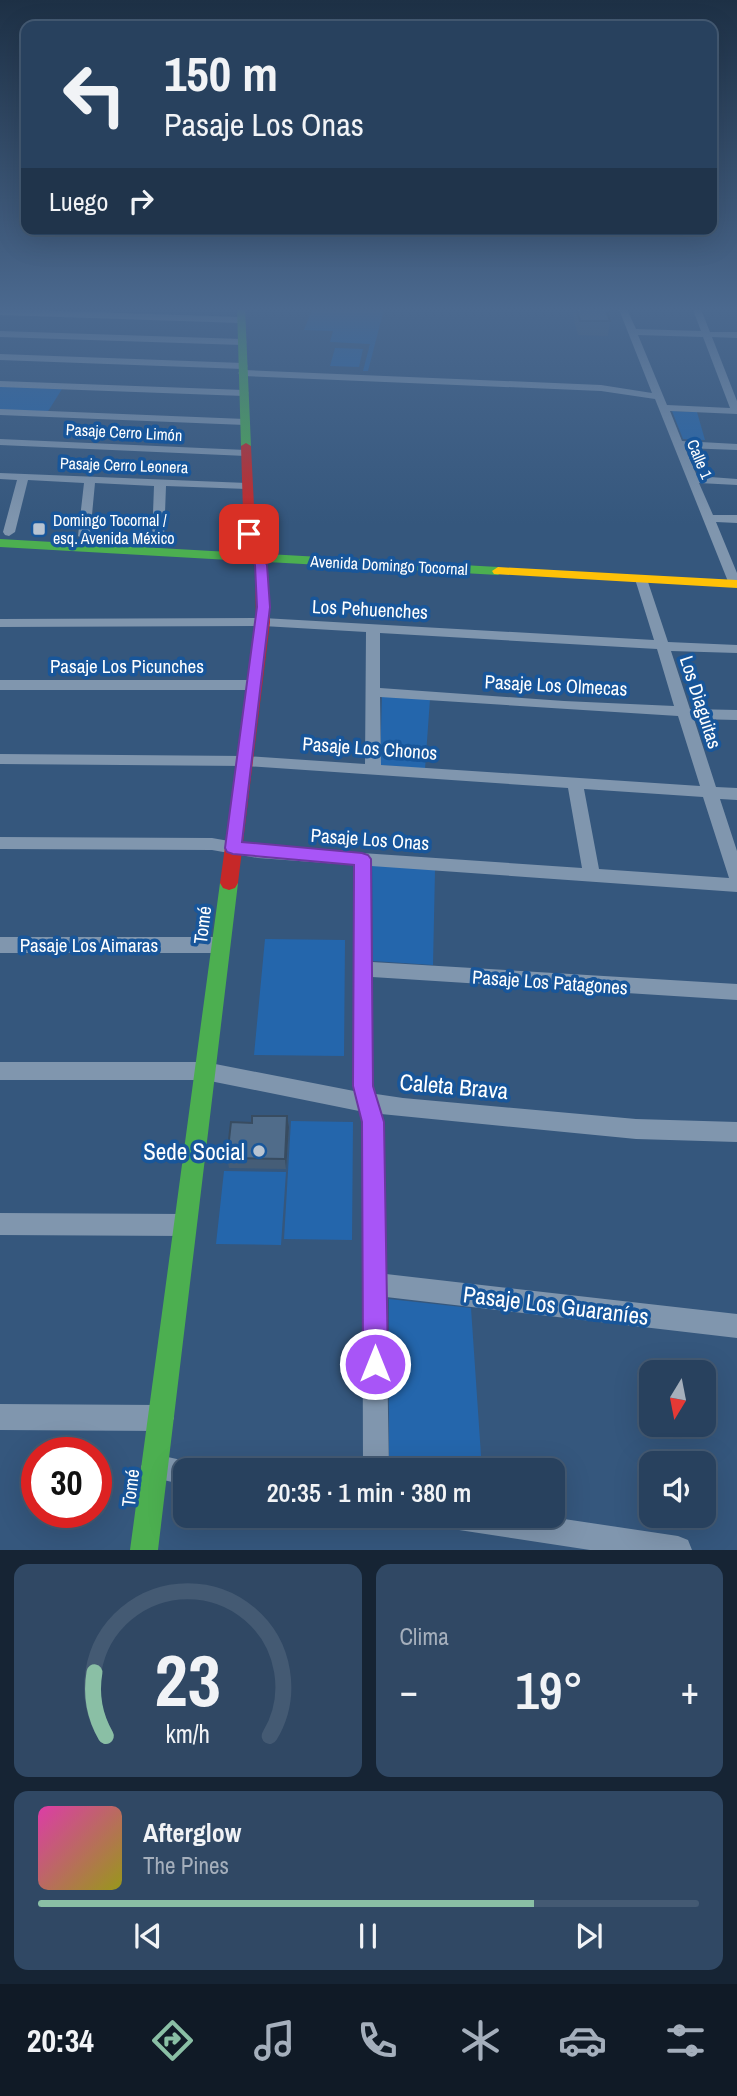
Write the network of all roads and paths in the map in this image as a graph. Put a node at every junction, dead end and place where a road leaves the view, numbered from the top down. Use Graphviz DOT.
graph roads {
  1 [pos="243,379"];
  2 [pos="438,379"];
  3 [pos="651,379"];
  4 [pos="724,379"];
  5 [pos="0,384"];
  6 [pos="244,393"];
  7 [pos="660,402"];
  8 [pos="736,411"];
  9 [pos="0,412"];
  10 [pos="245,422"];
  11 [pos="0,442"];
  12 [pos="677,444"];
  13 [pos="737,447"];
  14 [pos="246,453"];
  15 [pos="0,476"];
  16 [pos="23,477"];
  17 [pos="692,479"];
  18 [pos="90,480"];
  19 [pos="160,482"];
  20 [pos="737,482"];
  21 [pos="247,486"];
  22 [pos="708,518"];
  23 [pos="737,519"];
  24 [pos="3,536"];
  25 [pos="84,536"];
  26 [pos="158,540"];
  27 [pos="254,551"];
  28 [pos="735,578"];
  29 [pos="641,579"];
  30 [pos="263,622"];
  31 [pos="0,623"];
  32 [pos="373,628"];
  33 [pos="663,646"];
  34 [pos="737,649"];
  35 [pos="0,685"];
  36 [pos="254,685"];
  37 [pos="373,692"];
  38 [pos="684,713"];
  39 [pos="737,715"];
  40 [pos="0,759"];
  41 [pos="245,761"];
  42 [pos="373,769"];
  43 [pos="575,784"];
  44 [pos="710,793"];
  45 [pos="737,794"];
  46 [pos="0,843"];
  47 [pos="233,848"];
  48 [pos="362,859"];
  49 [pos="592,875"];
  50 [pos="737,877"];
  51 [pos="737,885"];
  52 [pos="0,945"];
  53 [pos="221,945"];
  54 [pos="363,969"];
  55 [pos="737,992"];
  56 [pos="0,1071"];
  57 [pos="205,1071"];
  58 [pos="368,1103"];
  59 [pos="737,1132"];
  60 [pos="0,1224"];
  61 [pos="185,1225"];
  62 [pos="375,1284"];
  63 [pos="737,1326"];
  64 [pos="0,1417"];
  65 [pos="161,1418"];
  66 [pos="376,1458"];
  67 [pos="154,1467"];
  68 [pos="173,1470"];
  69 [pos="536,1528"];
  70 [pos="144,1550"];
  71 [pos="678,1550"];
  1 -- 6 [label="main road, Tomé"];
  2 -- 7 [label="street"];
  3 -- 7 [label="street, Calle 1"];
  4 -- 8 [label="street"];
  5 -- 6 [label="street"];
  6 -- 10 [label="main road, Tomé"];
  7 -- 8 [label="street"];
  7 -- 12 [label="street, Calle 1"];
  9 -- 10 [label="street"];
  10 -- 14 [label="main road, Tomé"];
  11 -- 14 [label="street, Pasaje Cerro Limón"];
  12 -- 13 [label="street"];
  12 -- 17 [label="street, Calle 1"];
  14 -- 21 [label="main road, Tomé"];
  15 -- 16 [label="street, Pasaje Cerro Leonera"];
  16 -- 18 [label="street, Pasaje Cerro Leonera"];
  16 -- 24 [label="street"];
  17 -- 20 [label="street"];
  17 -- 22 [label="street, Calle 1"];
  18 -- 19 [label="street, Pasaje Cerro Leonera"];
  18 -- 25 [label="street"];
  19 -- 21 [label="street, Pasaje Cerro Leonera"];
  19 -- 26 [label="street"];
  21 -- 27 [label="main road, Tomé"];
  22 -- 23 [label="street"];
  22 -- 28 [label="street, Calle 1"];
  24 -- 25 [label="main road, Avenida Domingo Tocornal"];
  24 -- 27 [label="main road, Avenida Domingo Tocornal"];
  25 -- 26 [label="main road, Avenida Domingo Tocornal"];
  26 -- 27 [label="main road, Avenida Domingo Tocornal"];
  27 -- 28 [label="main road, Avenida Domingo Tocornal"];
  27 -- 29 [label="main road, Avenida Domingo Tocornal"];
  27 -- 30 [label="main road, Tomé"];
  28 -- 29 [label="main road, Avenida Domingo Tocornal"];
  29 -- 33 [label="street, Los Diaguitas"];
  30 -- 31 [label="street, Los Pehuenches"];
  30 -- 32 [label="street, Los Pehuenches"];
  30 -- 36 [label="main road, Tomé"];
  32 -- 33 [label="street, Los Pehuenches"];
  32 -- 37 [label="street"];
  33 -- 34 [label="street, Los Pehuenches"];
  33 -- 38 [label="street, Los Diaguitas"];
  35 -- 36 [label="street, Pasaje Los Picunches"];
  36 -- 41 [label="main road, Tomé"];
  37 -- 38 [label="street, Pasaje Los Olmecas"];
  37 -- 42 [label="street"];
  38 -- 39 [label="street, Pasaje Los Olmecas"];
  38 -- 44 [label="street, Los Diaguitas"];
  40 -- 41 [label="street, Pasaje Los Chonos"];
  41 -- 42 [label="street, Pasaje Los Chonos"];
  41 -- 47 [label="main road, Tomé"];
  42 -- 43 [label="street, Pasaje Los Chonos"];
  43 -- 44 [label="street, Pasaje Los Chonos"];
  43 -- 49 [label="street"];
  44 -- 45 [label="street, Pasaje Los Chonos"];
  44 -- 50 [label="street, Los Diaguitas"];
  46 -- 47 [label="street, Pasaje Los Onas"];
  47 -- 48 [label="street, Pasaje Los Onas"];
  47 -- 53 [label="main road, Tomé"];
  48 -- 49 [label="street, Pasaje Los Onas"];
  48 -- 54 [label="street"];
  49 -- 51 [label="street, Pasaje Los Onas"];
  52 -- 53 [label="street, Pasaje Los Aimaras"];
  53 -- 57 [label="main road, Tomé"];
  54 -- 55 [label="street, Pasaje Los Patagones"];
  54 -- 58 [label="street"];
  56 -- 57 [label="street, Caleta Brava"];
  57 -- 58 [label="street, Caleta Brava"];
  57 -- 61 [label="main road, Tomé"];
  58 -- 59 [label="street, Caleta Brava"];
  58 -- 62 [label="street"];
  60 -- 61 [label="street"];
  61 -- 65 [label="main road, Tomé"];
  62 -- 63 [label="street, Pasaje Los Guaraníes"];
  62 -- 66 [label="street"];
  64 -- 65 [label="street"];
  65 -- 67 [label="main road, Tomé"];
  67 -- 68 [label="street"];
  67 -- 70 [label="main road, Tomé"];
  69 -- 71 [label="street"];
}
